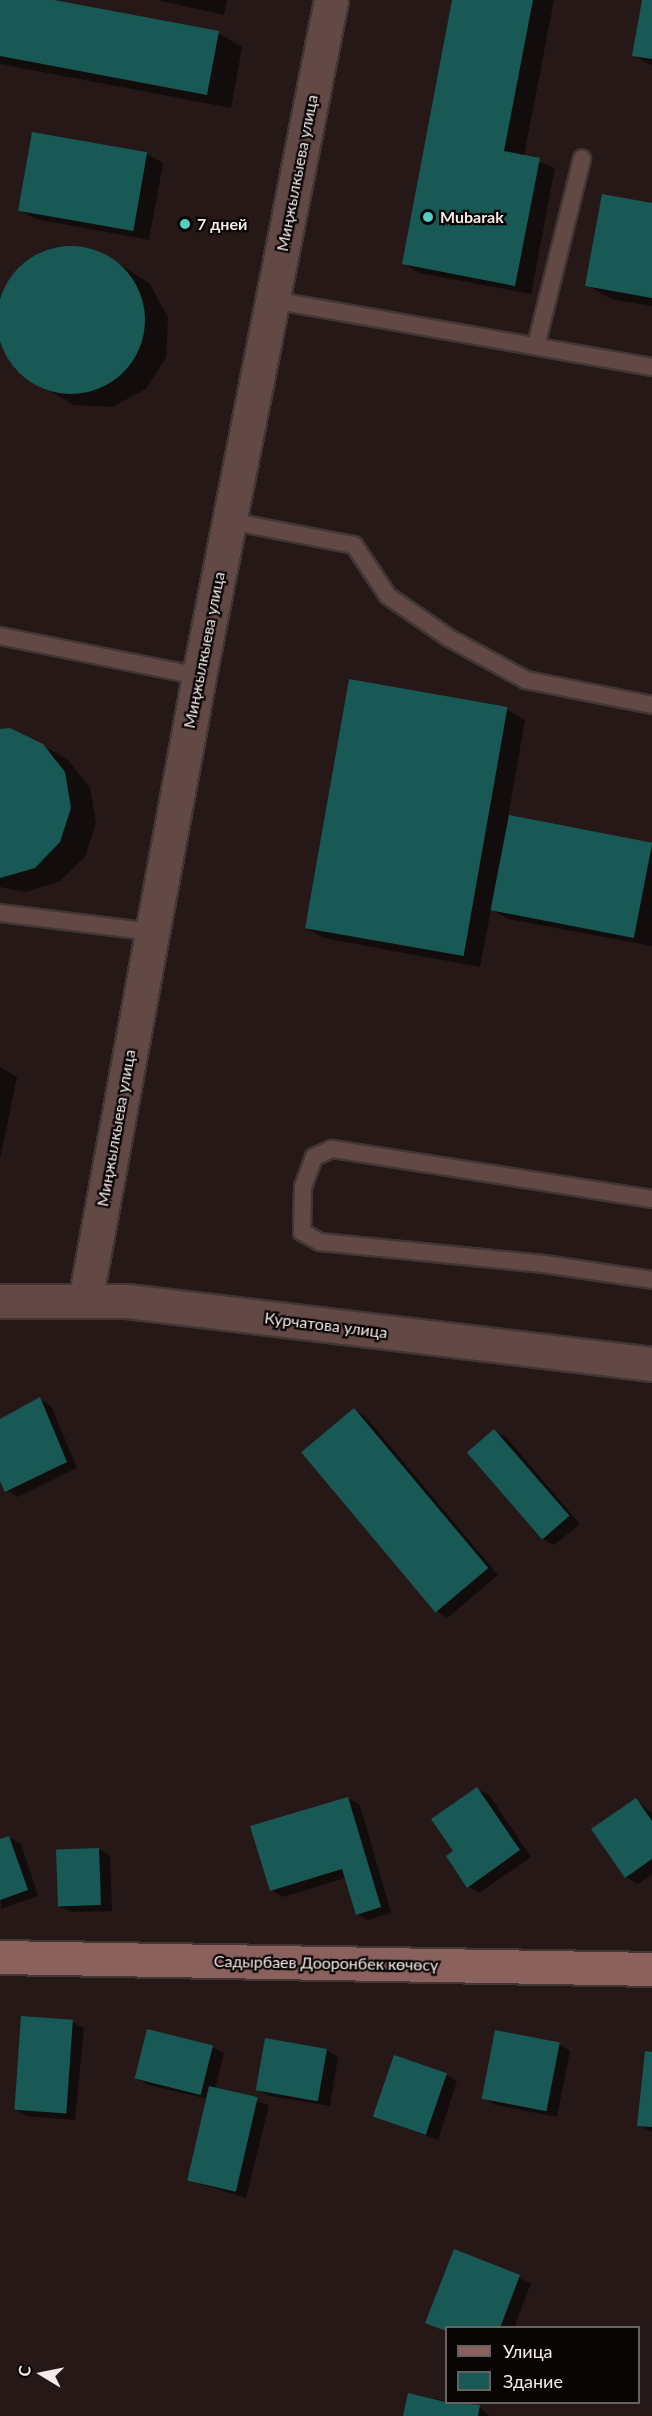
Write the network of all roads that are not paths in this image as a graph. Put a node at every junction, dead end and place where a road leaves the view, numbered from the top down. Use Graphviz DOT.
graph roads {
  1 [pos="331,0"];
  2 [pos="582,159"];
  3 [pos="272,300"];
  4 [pos="536,346"];
  5 [pos="652,367"];
  6 [pos="229,521"];
  7 [pos="0,636"];
  8 [pos="198,676"];
  9 [pos="652,705"];
  10 [pos="0,914"];
  11 [pos="152,932"];
  12 [pos="652,1199"];
  13 [pos="652,1280"];
  14 [pos="0,1301"];
  15 [pos="85,1301"];
  16 [pos="652,1364"];
  17 [pos="0,1957"];
  18 [pos="652,1969"];
  1 -- 3 [label="street, Миңжылкыева улица"];
  2 -- 4 [label="lane"];
  3 -- 4 [label="lane"];
  3 -- 6 [label="street, Миңжылкыева улица"];
  4 -- 5 [label="lane"];
  6 -- 8 [label="street, Миңжылкыева улица"];
  6 -- 9 [label="lane"];
  7 -- 8 [label="lane"];
  8 -- 11 [label="street, Миңжылкыева улица"];
  10 -- 11 [label="lane"];
  11 -- 15 [label="street, Миңжылкыева улица"];
  12 -- 13 [label="lane"];
  14 -- 15 [label="street, Курчатова улица"];
  15 -- 16 [label="street, Курчатова улица"];
  17 -- 18 [label="main road, Садырбаев Дооронбек көчөсү"];
}
